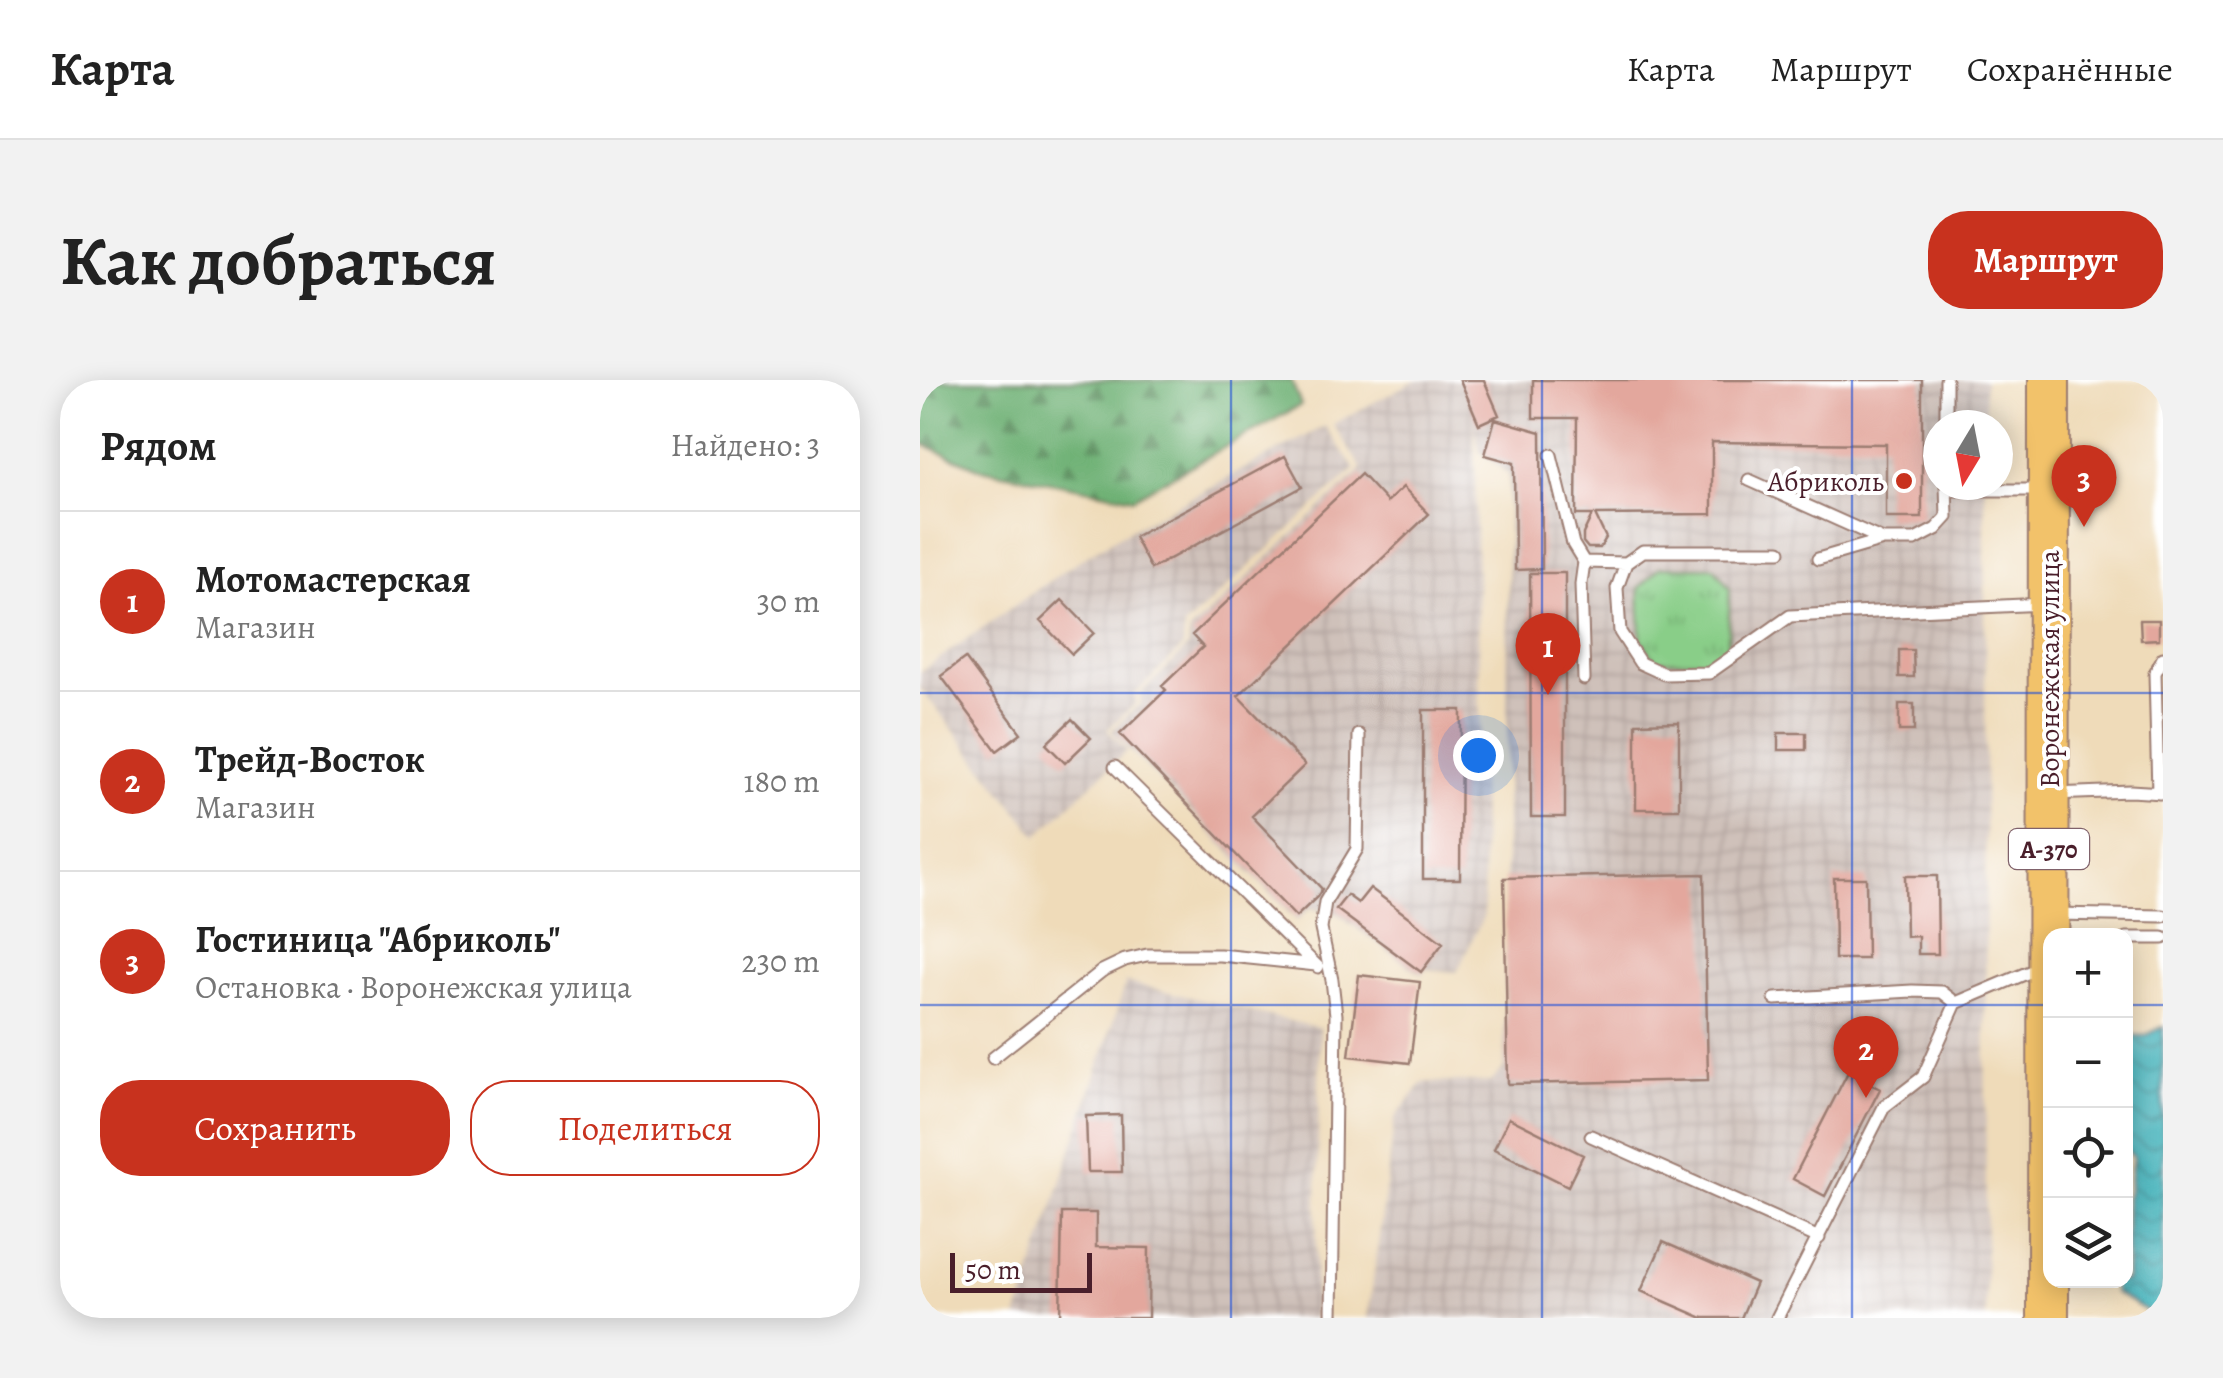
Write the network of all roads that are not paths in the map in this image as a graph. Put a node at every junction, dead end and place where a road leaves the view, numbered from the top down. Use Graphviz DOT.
graph roads {
  1 [pos="1946,380"];
  2 [pos="2049,380"];
  3 [pos="1946,410"];
  4 [pos="1551,455"];
  5 [pos="1749,480"];
  6 [pos="2013,489"];
  7 [pos="2048,490"];
  8 [pos="1946,500"];
  9 [pos="1883,540"];
  10 [pos="1780,551"];
  11 [pos="1818,558"];
  12 [pos="1584,562"];
  13 [pos="1626,563"];
  14 [pos="2048,604"];
  15 [pos="2163,658"];
  16 [pos="1584,679"];
  17 [pos="1359,734"];
  18 [pos="1116,767"];
  19 [pos="2160,793"];
  20 [pos="2049,794"];
  21 [pos="2163,916"];
  22 [pos="2050,928"];
  23 [pos="2101,928"];
  24 [pos="2133,938"];
  25 [pos="2163,938"];
  26 [pos="2043,943"];
  27 [pos="1316,965"];
  28 [pos="1332,980"];
  29 [pos="1775,999"];
  30 [pos="1956,1003"];
  31 [pos="2050,1018"];
  32 [pos="992,1058"];
  33 [pos="1590,1136"];
  34 [pos="1819,1238"];
  35 [pos="1332,1318"];
  36 [pos="1777,1318"];
  37 [pos="2048,1318"];
  1 -- 3 [label="lane"];
  2 -- 7 [label="highway, Воронежская улица / А-370"];
  4 -- 12 [label="lane"];
  5 -- 9 [label="lane"];
  6 -- 7 [label="lane"];
  7 -- 14 [label="highway, Воронежская улица / А-370"];
  8 -- 9 [label="lane"];
  9 -- 11 [label="lane"];
  10 -- 13 [label="lane"];
  12 -- 13 [label="lane"];
  12 -- 16 [label="lane"];
  13 -- 14 [label="lane"];
  14 -- 20 [label="highway, Воронежская улица / А-370"];
  15 -- 19 [label="lane"];
  17 -- 28 [label="lane"];
  18 -- 27 [label="lane"];
  19 -- 20 [label="lane"];
  20 -- 22 [label="highway, Воронежская улица / А-370"];
  21 -- 23 [label="lane"];
  24 -- 25 [label="lane"];
  26 -- 30 [label="lane"];
  27 -- 28 [label="lane"];
  27 -- 32 [label="lane"];
  28 -- 35 [label="lane"];
  29 -- 30 [label="lane"];
  30 -- 34 [label="lane"];
  31 -- 37 [label="highway, Воронежская улица / А-370"];
  33 -- 34 [label="lane"];
  34 -- 36 [label="lane"];
}
